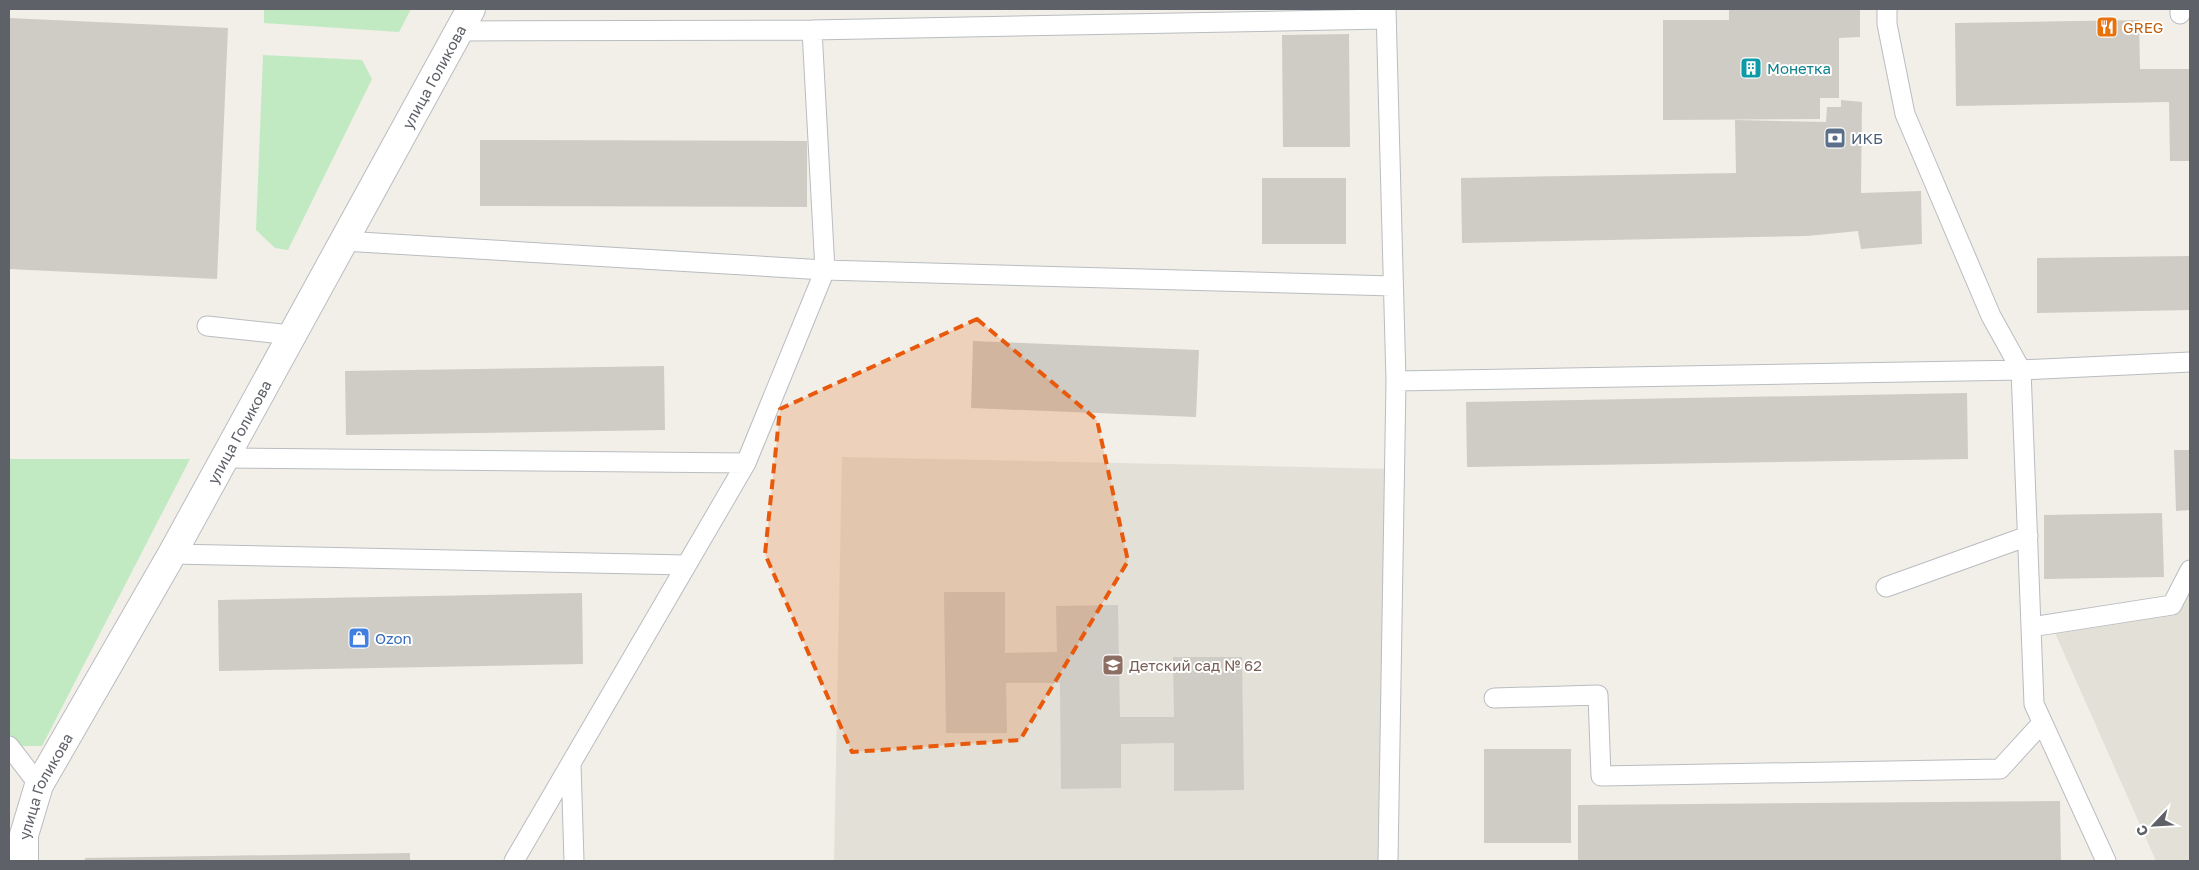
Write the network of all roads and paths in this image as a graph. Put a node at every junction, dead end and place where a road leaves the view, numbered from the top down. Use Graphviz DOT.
graph roads {
  1 [pos="1887,9"];
  2 [pos="1386,14"];
  3 [pos="466,20"];
  4 [pos="812,30"];
  5 [pos="343,241"];
  6 [pos="825,270"];
  7 [pos="1392,286"];
  8 [pos="207,326"];
  9 [pos="292,336"];
  10 [pos="2190,362"];
  11 [pos="2021,370"];
  12 [pos="1396,381"];
  13 [pos="224,458"];
  14 [pos="746,463"];
  15 [pos="2028,536"];
  16 [pos="172,554"];
  17 [pos="686,565"];
  18 [pos="2190,570"];
  19 [pos="1886,587"];
  20 [pos="2031,627"];
  21 [pos="1494,698"];
  22 [pos="2042,723"];
  23 [pos="9,746"];
  24 [pos="571,762"];
  25 [pos="39,785"];
  26 [pos="24,861"];
  27 [pos="514,861"];
  28 [pos="574,861"];
  29 [pos="1388,861"];
  30 [pos="2106,861"];
  1 -- 11 [label="lane"];
  2 -- 4 [label="lane"];
  2 -- 7 [label="lane"];
  3 -- 4 [label="lane"];
  3 -- 5 [label="street, улица Голикова"];
  4 -- 6 [label="lane"];
  5 -- 6 [label="lane"];
  5 -- 9 [label="street, улица Голикова"];
  6 -- 7 [label="lane"];
  6 -- 14 [label="lane"];
  7 -- 12 [label="lane"];
  8 -- 9 [label="lane"];
  9 -- 13 [label="street, улица Голикова"];
  10 -- 11 [label="lane"];
  11 -- 12 [label="lane"];
  11 -- 15 [label="lane"];
  12 -- 29 [label="lane"];
  13 -- 14 [label="lane"];
  13 -- 16 [label="street, улица Голикова"];
  14 -- 17 [label="lane"];
  15 -- 19 [label="lane"];
  15 -- 20 [label="lane"];
  16 -- 17 [label="lane"];
  16 -- 25 [label="street, улица Голикова"];
  17 -- 24 [label="lane"];
  18 -- 20 [label="lane"];
  20 -- 22 [label="lane"];
  21 -- 22 [label="lane"];
  22 -- 30 [label="lane"];
  23 -- 25 [label="lane"];
  24 -- 27 [label="lane"];
  24 -- 28 [label="lane"];
  25 -- 26 [label="street, улица Голикова"];
}
